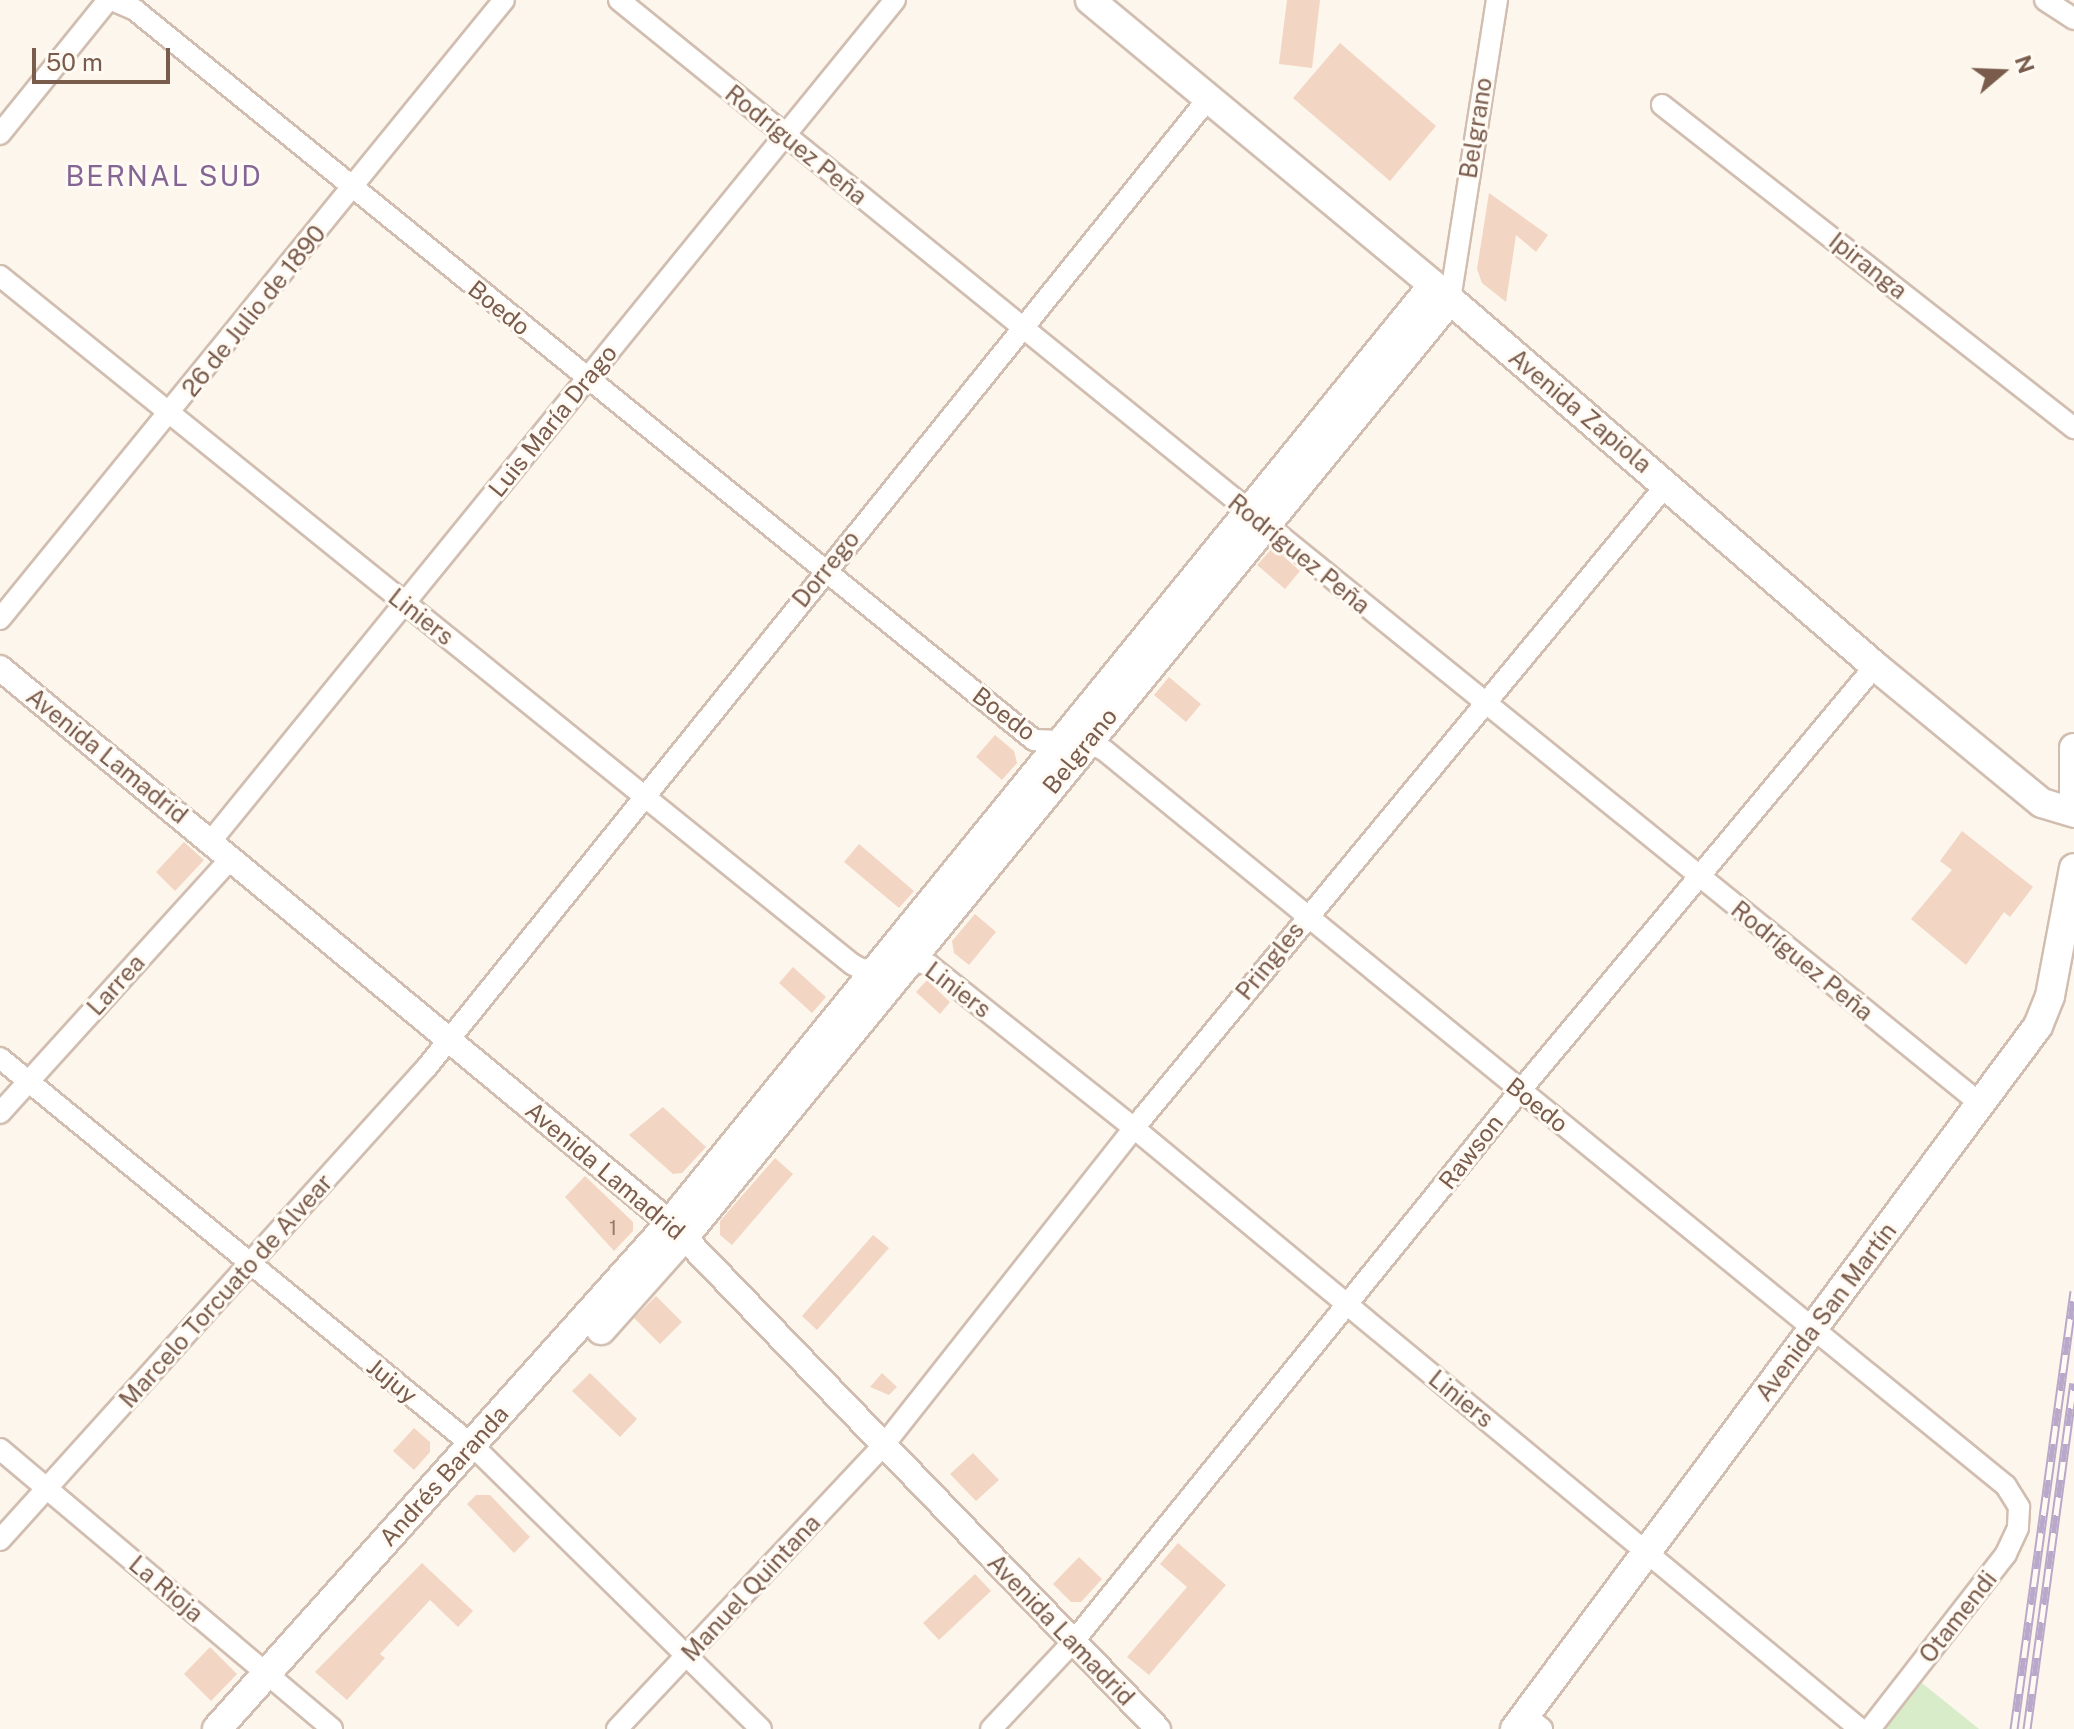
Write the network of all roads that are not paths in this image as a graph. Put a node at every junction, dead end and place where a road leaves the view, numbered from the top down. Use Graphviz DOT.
graph roads {
  1 [pos="110,0"];
  2 [pos="504,0"];
  3 [pos="619,0"];
  4 [pos="895,0"];
  5 [pos="1090,0"];
  6 [pos="1497,0"];
  7 [pos="2045,0"];
  8 [pos="2074,19"];
  9 [pos="1207,100"];
  10 [pos="1662,105"];
  11 [pos="0,134"];
  12 [pos="783,135"];
  13 [pos="354,188"];
  14 [pos="0,276"];
  15 [pos="1442,293"];
  16 [pos="1019,328"];
  17 [pos="587,380"];
  18 [pos="169,416"];
  19 [pos="2074,428"];
  20 [pos="1667,484"];
  21 [pos="1255,519"];
  22 [pos="824,572"];
  23 [pos="405,604"];
  24 [pos="0,619"];
  25 [pos="1875,666"];
  26 [pos="0,668"];
  27 [pos="1484,704"];
  28 [pos="1075,742"];
  29 [pos="2074,748"];
  30 [pos="643,793"];
  31 [pos="2074,793"];
  32 [pos="2074,813"];
  33 [pos="211,841"];
  34 [pos="231,858"];
  35 [pos="2074,868"];
  36 [pos="1697,877"];
  37 [pos="1307,917"];
  38 [pos="911,960"];
  39 [pos="877,969"];
  40 [pos="449,1040"];
  41 [pos="0,1058"];
  42 [pos="28,1081"];
  43 [pos="1520,1091"];
  44 [pos="1981,1104"];
  45 [pos="0,1113"];
  46 [pos="1134,1128"];
  47 [pos="677,1230"];
  48 [pos="250,1265"];
  49 [pos="1348,1307"];
  50 [pos="1813,1330"];
  51 [pos="883,1446"];
  52 [pos="0,1449"];
  53 [pos="478,1452"];
  54 [pos="47,1488"];
  55 [pos="2014,1494"];
  56 [pos="0,1540"];
  57 [pos="1647,1551"];
  58 [pos="1073,1642"];
  59 [pos="687,1656"];
  60 [pos="275,1680"];
  61 [pos="1528,1724"];
  62 [pos="217,1729"];
  63 [pos="243,1729"];
  64 [pos="332,1729"];
  65 [pos="617,1729"];
  66 [pos="761,1729"];
  67 [pos="991,1729"];
  68 [pos="1158,1729"];
  69 [pos="1860,1729"];
  70 [pos="1870,1729"];
  1 -- 11 [label="street"];
  1 -- 13 [label="street, Boedo"];
  2 -- 13 [label="street, 26 de Julio de 1890"];
  3 -- 12 [label="street, Rodríguez Peña"];
  4 -- 12 [label="street, Luis María Drago"];
  5 -- 9 [label="main road, Avenida Zapiola"];
  6 -- 15 [label="street, Belgrano"];
  7 -- 8 [label="street"];
  9 -- 15 [label="main road, Avenida Zapiola"];
  9 -- 16 [label="street, Dorrego"];
  10 -- 19 [label="street, Ipiranga"];
  12 -- 16 [label="street, Rodríguez Peña"];
  12 -- 17 [label="street, Luis María Drago"];
  13 -- 17 [label="street, Boedo"];
  13 -- 18 [label="street, 26 de Julio de 1890"];
  14 -- 18 [label="street, Liniers"];
  15 -- 20 [label="main road, Avenida Zapiola"];
  15 -- 21 [label="main road, Belgrano"];
  16 -- 21 [label="street, Rodríguez Peña"];
  16 -- 22 [label="street, Dorrego"];
  17 -- 22 [label="street, Boedo"];
  17 -- 23 [label="street, Luis María Drago"];
  18 -- 23 [label="street, Liniers"];
  18 -- 24 [label="street, 26 de Julio de 1890"];
  20 -- 25 [label="main road, Avenida Zapiola"];
  20 -- 27 [label="street, Pringles"];
  21 -- 27 [label="street, Rodríguez Peña"];
  21 -- 28 [label="main road, Belgrano"];
  22 -- 28 [label="street, Boedo"];
  22 -- 30 [label="street, Dorrego"];
  23 -- 30 [label="street, Liniers"];
  23 -- 33 [label="street, Luis María Drago"];
  25 -- 32 [label="main road, Avenida Zapiola"];
  25 -- 36 [label="street, Rawson"];
  26 -- 33 [label="street, Avenida Lamadrid"];
  27 -- 36 [label="street, Rodríguez Peña"];
  27 -- 37 [label="street, Pringles"];
  28 -- 37 [label="street, Boedo"];
  28 -- 38 [label="main road, Belgrano"];
  28 -- 39 [label="main road, Belgrano"];
  29 -- 31 [label="main road"];
  30 -- 39 [label="street, Liniers"];
  30 -- 40 [label="street, Dorrego"];
  33 -- 34 [label="street, Avenida Lamadrid"];
  34 -- 40 [label="street, Avenida Lamadrid"];
  34 -- 42 [label="street, Larrea"];
  35 -- 44 [label="main road, Avenida San Martín"];
  36 -- 43 [label="street, Rawson"];
  36 -- 44 [label="street, Rodríguez Peña"];
  37 -- 43 [label="street, Boedo"];
  37 -- 46 [label="street, Pringles"];
  38 -- 39 [label="street, Liniers"];
  38 -- 46 [label="street, Liniers"];
  38 -- 47 [label="main road, Belgrano"];
  39 -- 47 [label="main road, Belgrano"];
  40 -- 47 [label="street, Avenida Lamadrid"];
  40 -- 48 [label="street, Marcelo Torcuato de Alvear"];
  41 -- 42 [label="street, Jujuy"];
  42 -- 45 [label="street, Larrea"];
  42 -- 48 [label="street, Jujuy"];
  43 -- 49 [label="street, Rawson"];
  43 -- 50 [label="street, Boedo"];
  44 -- 50 [label="main road, Avenida San Martín"];
  46 -- 49 [label="street, Liniers"];
  46 -- 51 [label="street, Pringles"];
  47 -- 51 [label="street, Avenida Lamadrid"];
  47 -- 53 [label="main road, Andrés Baranda"];
  48 -- 53 [label="street, Jujuy"];
  48 -- 54 [label="street, Marcelo Torcuato de Alvear"];
  49 -- 57 [label="street, Liniers"];
  49 -- 58 [label="street, Rawson"];
  50 -- 55 [label="street, Boedo"];
  50 -- 57 [label="main road, Avenida San Martín"];
  51 -- 58 [label="street, Avenida Lamadrid"];
  51 -- 59 [label="street, Manuel Quintana"];
  52 -- 54 [label="street, La Rioja"];
  53 -- 59 [label="street, Jujuy"];
  53 -- 60 [label="main road, Andrés Baranda"];
  54 -- 56 [label="street, Marcelo Torcuato de Alvear"];
  54 -- 60 [label="street, La Rioja"];
  55 -- 70 [label="street, Otamendi"];
  57 -- 61 [label="main road, Avenida San Martín"];
  57 -- 69 [label="street, Liniers"];
  58 -- 67 [label="street, Rawson"];
  58 -- 68 [label="street, Avenida Lamadrid"];
  59 -- 65 [label="street, Manuel Quintana"];
  59 -- 66 [label="street, Jujuy"];
  60 -- 62 [label="main road, Andrés Baranda"];
  60 -- 63 [label="main road, Andrés Baranda"];
  60 -- 64 [label="street, La Rioja"];
}
